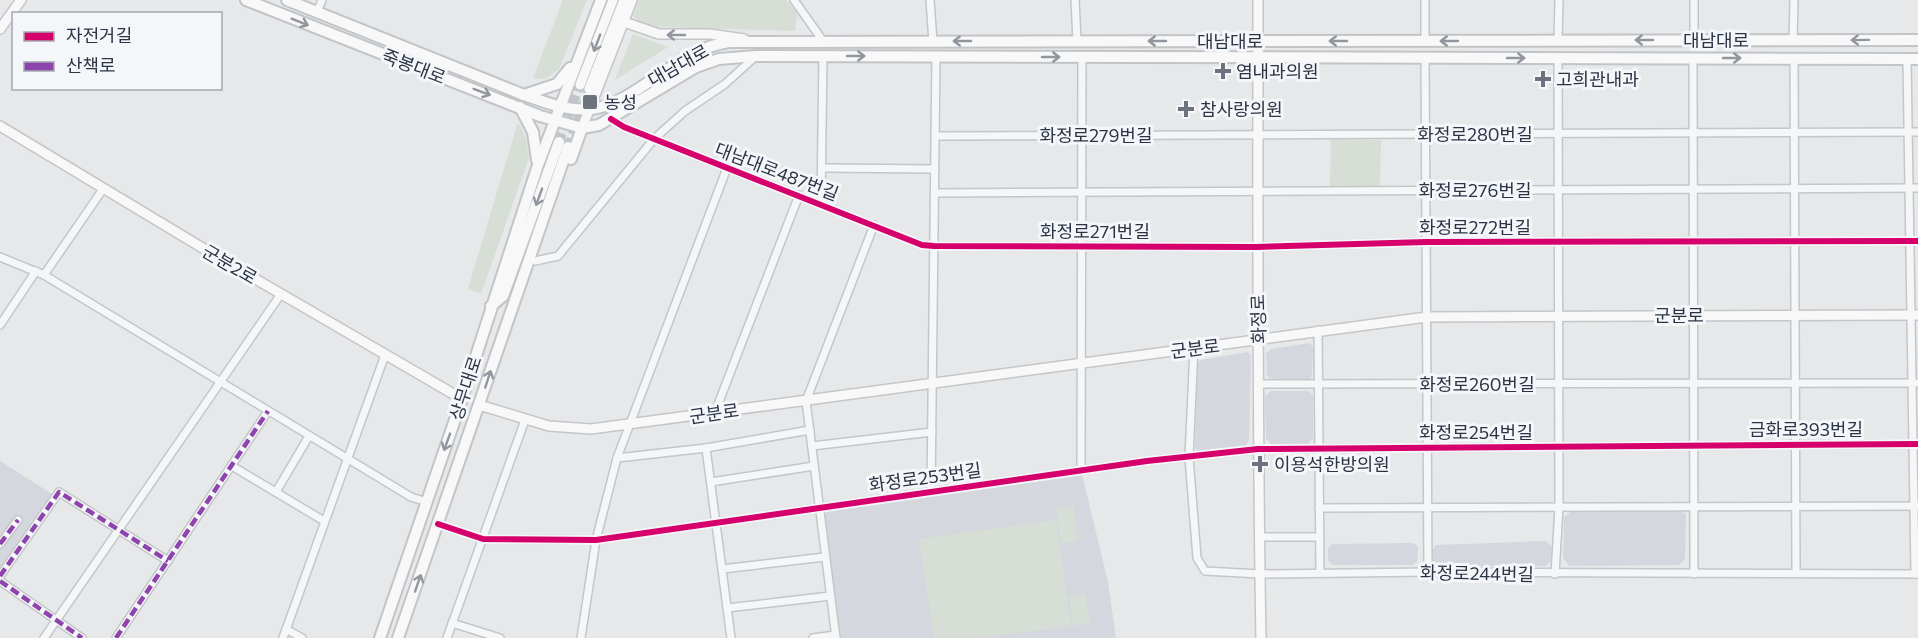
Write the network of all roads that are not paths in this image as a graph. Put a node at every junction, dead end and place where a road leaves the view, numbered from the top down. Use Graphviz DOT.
graph roads {
  1 [pos="246,0"];
  2 [pos="287,0"];
  3 [pos="322,0"];
  4 [pos="601,0"];
  5 [pos="613,0"];
  6 [pos="624,0"];
  7 [pos="632,0"];
  8 [pos="794,0"];
  9 [pos="930,0"];
  10 [pos="1074,0"];
  11 [pos="1258,0"];
  12 [pos="1425,0"];
  13 [pos="1558,0"];
  14 [pos="1694,0"];
  15 [pos="1794,0"];
  16 [pos="12,12"];
  17 [pos="317,12"];
  18 [pos="624,22"];
  19 [pos="0,29"];
  20 [pos="1694,40"];
  21 [pos="1918,40"];
  22 [pos="823,41"];
  23 [pos="1077,41"];
  24 [pos="1258,41"];
  25 [pos="1425,41"];
  26 [pos="1558,41"];
  27 [pos="1793,41"];
  28 [pos="755,42"];
  29 [pos="933,42"];
  30 [pos="579,55"];
  31 [pos="756,56"];
  32 [pos="823,56"];
  33 [pos="936,56"];
  34 [pos="1082,57"];
  35 [pos="1258,58"];
  36 [pos="1425,58"];
  37 [pos="1558,58"];
  38 [pos="1693,58"];
  39 [pos="1794,59"];
  40 [pos="1912,59"];
  41 [pos="524,95"];
  42 [pos="559,106"];
  43 [pos="520,107"];
  44 [pos="590,109"];
  45 [pos="611,119"];
  46 [pos="553,120"];
  47 [pos="0,126"];
  48 [pos="582,128"];
  49 [pos="1908,132"];
  50 [pos="1918,132"];
  51 [pos="1693,133"];
  52 [pos="1794,133"];
  53 [pos="1426,134"];
  54 [pos="1559,134"];
  55 [pos="1082,135"];
  56 [pos="1257,135"];
  57 [pos="936,136"];
  58 [pos="654,139"];
  59 [pos="538,165"];
  60 [pos="727,168"];
  61 [pos="823,168"];
  62 [pos="934,169"];
  63 [pos="1914,188"];
  64 [pos="103,189"];
  65 [pos="1693,189"];
  66 [pos="1795,189"];
  67 [pos="1426,190"];
  68 [pos="1559,190"];
  69 [pos="1082,192"];
  70 [pos="935,193"];
  71 [pos="1256,193"];
  72 [pos="799,195"];
  73 [pos="821,204"];
  74 [pos="874,225"];
  75 [pos="1795,241"];
  76 [pos="1914,241"];
  77 [pos="1426,242"];
  78 [pos="1694,242"];
  79 [pos="1560,243"];
  80 [pos="1082,245"];
  81 [pos="934,246"];
  82 [pos="1256,247"];
  83 [pos="0,256"];
  84 [pos="535,261"];
  85 [pos="36,271"];
  86 [pos="44,275"];
  87 [pos="281,294"];
  88 [pos="513,302"];
  89 [pos="491,306"];
  90 [pos="1694,314"];
  91 [pos="1560,315"];
  92 [pos="1795,315"];
  93 [pos="1915,315"];
  94 [pos="1427,316"];
  95 [pos="0,325"];
  96 [pos="1318,330"];
  97 [pos="1260,339"];
  98 [pos="1194,348"];
  99 [pos="385,355"];
  100 [pos="1080,364"];
  101 [pos="222,383"];
  102 [pos="1559,383"];
  103 [pos="1694,383"];
  104 [pos="1796,383"];
  105 [pos="1915,383"];
  106 [pos="1260,384"];
  107 [pos="1318,384"];
  108 [pos="1427,384"];
  109 [pos="932,385"];
  110 [pos="462,399"];
  111 [pos="806,401"];
  112 [pos="479,405"];
  113 [pos="268,411"];
  114 [pos="715,412"];
  115 [pos="525,420"];
  116 [pos="629,424"];
  117 [pos="810,430"];
  118 [pos="932,432"];
  119 [pos="309,436"];
  120 [pos="1796,444"];
  121 [pos="1916,444"];
  122 [pos="1693,445"];
  123 [pos="812,446"];
  124 [pos="1559,446"];
  125 [pos="1427,447"];
  126 [pos="706,448"];
  127 [pos="1319,448"];
  128 [pos="1258,449"];
  129 [pos="1189,457"];
  130 [pos="617,458"];
  131 [pos="347,459"];
  132 [pos="232,466"];
  133 [pos="814,466"];
  134 [pos="1081,470"];
  135 [pos="711,482"];
  136 [pos="276,492"];
  137 [pos="931,492"];
  138 [pos="427,502"];
  139 [pos="1693,506"];
  140 [pos="1796,506"];
  141 [pos="1916,506"];
  142 [pos="819,507"];
  143 [pos="1559,507"];
  144 [pos="1319,508"];
  145 [pos="1427,508"];
  146 [pos="18,520"];
  147 [pos="324,521"];
  148 [pos="716,522"];
  149 [pos="438,524"];
  150 [pos="119,530"];
  151 [pos="1259,537"];
  152 [pos="1319,537"];
  153 [pos="483,539"];
  154 [pos="597,540"];
  155 [pos="0,544"];
  156 [pos="825,557"];
  157 [pos="168,561"];
  158 [pos="722,569"];
  159 [pos="1428,572"];
  160 [pos="1796,572"];
  161 [pos="1320,573"];
  162 [pos="1555,573"];
  163 [pos="1260,574"];
  164 [pos="1694,574"];
  165 [pos="1916,574"];
  166 [pos="0,578"];
  167 [pos="830,596"];
  168 [pos="727,608"];
  169 [pos="56,620"];
  170 [pos="452,623"];
  171 [pos="286,629"];
  172 [pos="835,637"];
  173 [pos="44,638"];
  174 [pos="82,638"];
  175 [pos="116,638"];
  176 [pos="283,638"];
  177 [pos="302,638"];
  178 [pos="380,638"];
  179 [pos="398,638"];
  180 [pos="447,638"];
  181 [pos="500,638"];
  182 [pos="580,638"];
  183 [pos="731,638"];
  184 [pos="813,638"];
  185 [pos="1261,638"];
  1 -- 43 [label="main road, 죽봉대로, one-way"];
  2 -- 17 [label="main road, 죽봉대로"];
  3 -- 17 [label="street"];
  4 -- 30 [label="main road"];
  5 -- 6 [label="street, one-way"];
  7 -- 18 [label="street"];
  8 -- 22 [label="street"];
  9 -- 29 [label="street"];
  10 -- 23 [label="street"];
  11 -- 24 [label="street, 화정로"];
  12 -- 25 [label="street"];
  13 -- 26 [label="street"];
  14 -- 20 [label="street"];
  15 -- 27 [label="street"];
  16 -- 19 [label="street"];
  17 -- 41 [label="main road, 죽봉대로"];
  28 -- 18 [label="street, one-way"];
  18 -- 44 [label="street"];
  20 -- 26 [label="main road, 대남대로, one-way"];
  20 -- 27 [label="main road, 대남대로"];
  21 -- 27 [label="main road, 대남대로, one-way"];
  22 -- 28 [label="main road, 대남대로"];
  22 -- 29 [label="main road, 대남대로"];
  24 -- 23 [label="main road, 대남대로, one-way"];
  23 -- 29 [label="main road, 대남대로, one-way"];
  25 -- 24 [label="main road, 대남대로, one-way"];
  24 -- 35 [label="street, 화정로"];
  26 -- 25 [label="main road, 대남대로, one-way"];
  28 -- 44 [label="main road, 대남대로"];
  30 -- 41 [label="main road"];
  30 -- 42 [label="main road"];
  31 -- 32 [label="main road, 대남대로"];
  31 -- 45 [label="main road, 대남대로"];
  31 -- 58 [label="street"];
  32 -- 33 [label="main road, 대남대로, one-way"];
  32 -- 61 [label="street"];
  33 -- 34 [label="main road, 대남대로, one-way"];
  33 -- 57 [label="street"];
  34 -- 35 [label="main road, 대남대로"];
  34 -- 55 [label="street"];
  35 -- 36 [label="main road, 대남대로"];
  35 -- 56 [label="street, 화정로"];
  36 -- 37 [label="main road, 대남대로, one-way"];
  36 -- 53 [label="street"];
  37 -- 38 [label="main road, 대남대로"];
  37 -- 54 [label="street"];
  38 -- 39 [label="main road, 대남대로, one-way"];
  38 -- 51 [label="street"];
  39 -- 40 [label="main road, 대남대로"];
  39 -- 52 [label="street"];
  40 -- 49 [label="street"];
  41 -- 42 [label="main road, 죽봉대로"];
  42 -- 44 [label="main road, 대남대로"];
  42 -- 46 [label="main road"];
  43 -- 46 [label="main road, 죽봉대로"];
  43 -- 59 [label="main road"];
  44 -- 48 [label="street"];
  45 -- 48 [label="main road, 대남대로"];
  45 -- 58 [label="street, 대남대로487번길"];
  46 -- 48 [label="main road, 죽봉대로"];
  46 -- 59 [label="main road"];
  47 -- 64 [label="street, 군분2로"];
  48 -- 84 [label="main road"];
  49 -- 50 [label="street, 화정로280번길"];
  49 -- 52 [label="street, 화정로280번길"];
  49 -- 63 [label="street"];
  51 -- 52 [label="street, 화정로280번길"];
  51 -- 54 [label="street, 화정로280번길"];
  51 -- 65 [label="street"];
  52 -- 66 [label="street"];
  53 -- 54 [label="street, 화정로280번길"];
  53 -- 56 [label="street, 화정로280번길"];
  53 -- 67 [label="street"];
  54 -- 68 [label="street"];
  55 -- 56 [label="street, 화정로279번길"];
  55 -- 57 [label="street, 화정로279번길"];
  55 -- 69 [label="street"];
  56 -- 71 [label="street, 화정로"];
  57 -- 62 [label="street"];
  58 -- 60 [label="street, 대남대로487번길"];
  58 -- 84 [label="street"];
  59 -- 89 [label="main road"];
  60 -- 72 [label="street, 대남대로487번길"];
  60 -- 116 [label="street"];
  61 -- 62 [label="street"];
  61 -- 73 [label="street"];
  62 -- 70 [label="street"];
  63 -- 66 [label="street, 화정로276번길"];
  63 -- 76 [label="street"];
  64 -- 86 [label="street"];
  64 -- 87 [label="street, 군분2로"];
  65 -- 66 [label="street, 화정로276번길"];
  65 -- 68 [label="street, 화정로276번길"];
  65 -- 78 [label="street"];
  66 -- 75 [label="street"];
  67 -- 68 [label="street, 화정로276번길"];
  67 -- 71 [label="street, 화정로276번길"];
  67 -- 77 [label="street"];
  68 -- 79 [label="street"];
  69 -- 70 [label="street, 화정로276번길"];
  69 -- 71 [label="street, 화정로276번길"];
  69 -- 80 [label="street"];
  70 -- 81 [label="street"];
  71 -- 82 [label="street, 화정로"];
  72 -- 73 [label="street, 대남대로487번길"];
  72 -- 114 [label="street"];
  73 -- 74 [label="street, 대남대로487번길"];
  74 -- 81 [label="street, 대남대로487번길"];
  74 -- 111 [label="street"];
  75 -- 76 [label="street, 화정로272번길"];
  75 -- 78 [label="street, 화정로272번길"];
  75 -- 92 [label="street"];
  76 -- 93 [label="street"];
  77 -- 79 [label="street, 화정로272번길"];
  77 -- 82 [label="street, 화정로272번길"];
  77 -- 94 [label="street"];
  78 -- 79 [label="street, 화정로272번길"];
  78 -- 90 [label="street"];
  79 -- 91 [label="street"];
  80 -- 81 [label="street, 화정로271번길"];
  80 -- 82 [label="street, 화정로271번길"];
  80 -- 100 [label="street"];
  81 -- 109 [label="street"];
  82 -- 97 [label="street, 화정로"];
  83 -- 85 [label="street"];
  84 -- 88 [label="main road"];
  85 -- 86 [label="street"];
  85 -- 95 [label="street"];
  86 -- 101 [label="street"];
  87 -- 99 [label="street, 군분2로"];
  87 -- 101 [label="street"];
  88 -- 89 [label="main road, 상무대로, one-way"];
  112 -- 88 [label="main road, 상무대로, one-way"];
  89 -- 110 [label="main road, 상무대로"];
  90 -- 91 [label="street, 군분로"];
  90 -- 92 [label="street, 군분로"];
  90 -- 103 [label="street"];
  91 -- 94 [label="street, 군분로"];
  91 -- 102 [label="street"];
  92 -- 93 [label="street, 군분로"];
  92 -- 104 [label="street"];
  93 -- 105 [label="street"];
  94 -- 96 [label="street, 군분로"];
  94 -- 108 [label="street"];
  96 -- 97 [label="street, 군분로"];
  96 -- 107 [label="street"];
  97 -- 98 [label="street, 군분로"];
  97 -- 106 [label="street, 화정로"];
  98 -- 100 [label="street, 군분로"];
  98 -- 129 [label="street, 화정로244번길"];
  99 -- 110 [label="street, 군분2로"];
  99 -- 131 [label="street"];
  100 -- 109 [label="street, 군분로"];
  100 -- 134 [label="street"];
  101 -- 113 [label="street"];
  101 -- 150 [label="street"];
  102 -- 103 [label="street, 화정로260번길"];
  102 -- 108 [label="street, 화정로260번길"];
  102 -- 124 [label="street"];
  103 -- 104 [label="street, 화정로260번길"];
  103 -- 122 [label="street"];
  104 -- 105 [label="street, 화정로260번길"];
  104 -- 120 [label="street"];
  105 -- 121 [label="street"];
  106 -- 107 [label="street, 화정로260번길"];
  106 -- 128 [label="street, 화정로"];
  107 -- 108 [label="street, 화정로260번길"];
  107 -- 127 [label="street"];
  108 -- 125 [label="street"];
  109 -- 111 [label="street, 군분로"];
  109 -- 118 [label="street"];
  110 -- 138 [label="main road, 상무대로, one-way"];
  111 -- 114 [label="street, 군분로"];
  111 -- 117 [label="street"];
  112 -- 115 [label="street, 군분로"];
  112 -- 149 [label="main road, 상무대로"];
  113 -- 119 [label="street"];
  113 -- 132 [label="street"];
  114 -- 116 [label="street, 군분로"];
  115 -- 116 [label="street, 군분로"];
  115 -- 153 [label="street"];
  116 -- 130 [label="street"];
  117 -- 123 [label="street"];
  117 -- 126 [label="street"];
  118 -- 123 [label="street"];
  118 -- 137 [label="street"];
  119 -- 131 [label="street"];
  119 -- 136 [label="street"];
  120 -- 121 [label="street, 금화로393번길"];
  120 -- 122 [label="street, 금화로393번길"];
  120 -- 140 [label="street"];
  121 -- 141 [label="street"];
  122 -- 124 [label="street, 화정로254번길"];
  122 -- 139 [label="street"];
  123 -- 133 [label="street"];
  124 -- 125 [label="street, 화정로254번길"];
  124 -- 143 [label="street"];
  125 -- 127 [label="street, 화정로254번길"];
  125 -- 145 [label="street"];
  126 -- 130 [label="street"];
  126 -- 135 [label="street"];
  127 -- 128 [label="street, 화정로254번길"];
  127 -- 144 [label="street"];
  128 -- 129 [label="street, 화정로253번길"];
  128 -- 151 [label="street, 화정로"];
  129 -- 134 [label="street, 화정로253번길"];
  129 -- 163 [label="street, 화정로244번길"];
  130 -- 154 [label="street"];
  131 -- 138 [label="street"];
  131 -- 147 [label="street"];
  132 -- 136 [label="street"];
  132 -- 157 [label="street"];
  133 -- 135 [label="street"];
  133 -- 142 [label="street"];
  134 -- 137 [label="street, 화정로253번길"];
  135 -- 148 [label="street"];
  136 -- 147 [label="street"];
  137 -- 142 [label="street, 화정로253번길"];
  138 -- 178 [label="main road, 상무대로"];
  139 -- 140 [label="street"];
  139 -- 143 [label="street"];
  139 -- 164 [label="street"];
  140 -- 141 [label="street"];
  140 -- 160 [label="street"];
  141 -- 165 [label="street"];
  142 -- 148 [label="street, 화정로253번길"];
  142 -- 156 [label="street"];
  143 -- 145 [label="street"];
  143 -- 162 [label="street"];
  144 -- 145 [label="street"];
  144 -- 152 [label="street"];
  145 -- 159 [label="street"];
  146 -- 155 [label="street"];
  147 -- 171 [label="street"];
  148 -- 154 [label="street, 화정로253번길"];
  148 -- 158 [label="street"];
  149 -- 153 [label="street, 화정로253번길"];
  179 -- 149 [label="main road, 상무대로, one-way"];
  150 -- 157 [label="street"];
  150 -- 166 [label="street"];
  150 -- 169 [label="street"];
  151 -- 152 [label="street"];
  151 -- 163 [label="street, 화정로"];
  152 -- 161 [label="street"];
  153 -- 154 [label="street, 화정로253번길"];
  153 -- 170 [label="street"];
  154 -- 182 [label="street"];
  156 -- 158 [label="street"];
  156 -- 167 [label="street"];
  157 -- 175 [label="street"];
  158 -- 168 [label="street"];
  159 -- 161 [label="street, 화정로244번길"];
  159 -- 162 [label="street, 화정로244번길"];
  160 -- 164 [label="street, 화정로244번길"];
  160 -- 165 [label="street, 화정로244번길"];
  161 -- 163 [label="street, 화정로244번길"];
  162 -- 164 [label="street, 화정로244번길"];
  163 -- 185 [label="street, 화정로"];
  166 -- 169 [label="street"];
  167 -- 168 [label="street"];
  167 -- 172 [label="street"];
  168 -- 183 [label="street"];
  169 -- 173 [label="street"];
  169 -- 174 [label="street"];
  170 -- 180 [label="street"];
  170 -- 181 [label="street"];
  171 -- 176 [label="street"];
  171 -- 177 [label="street"];
  172 -- 184 [label="street"];
}
